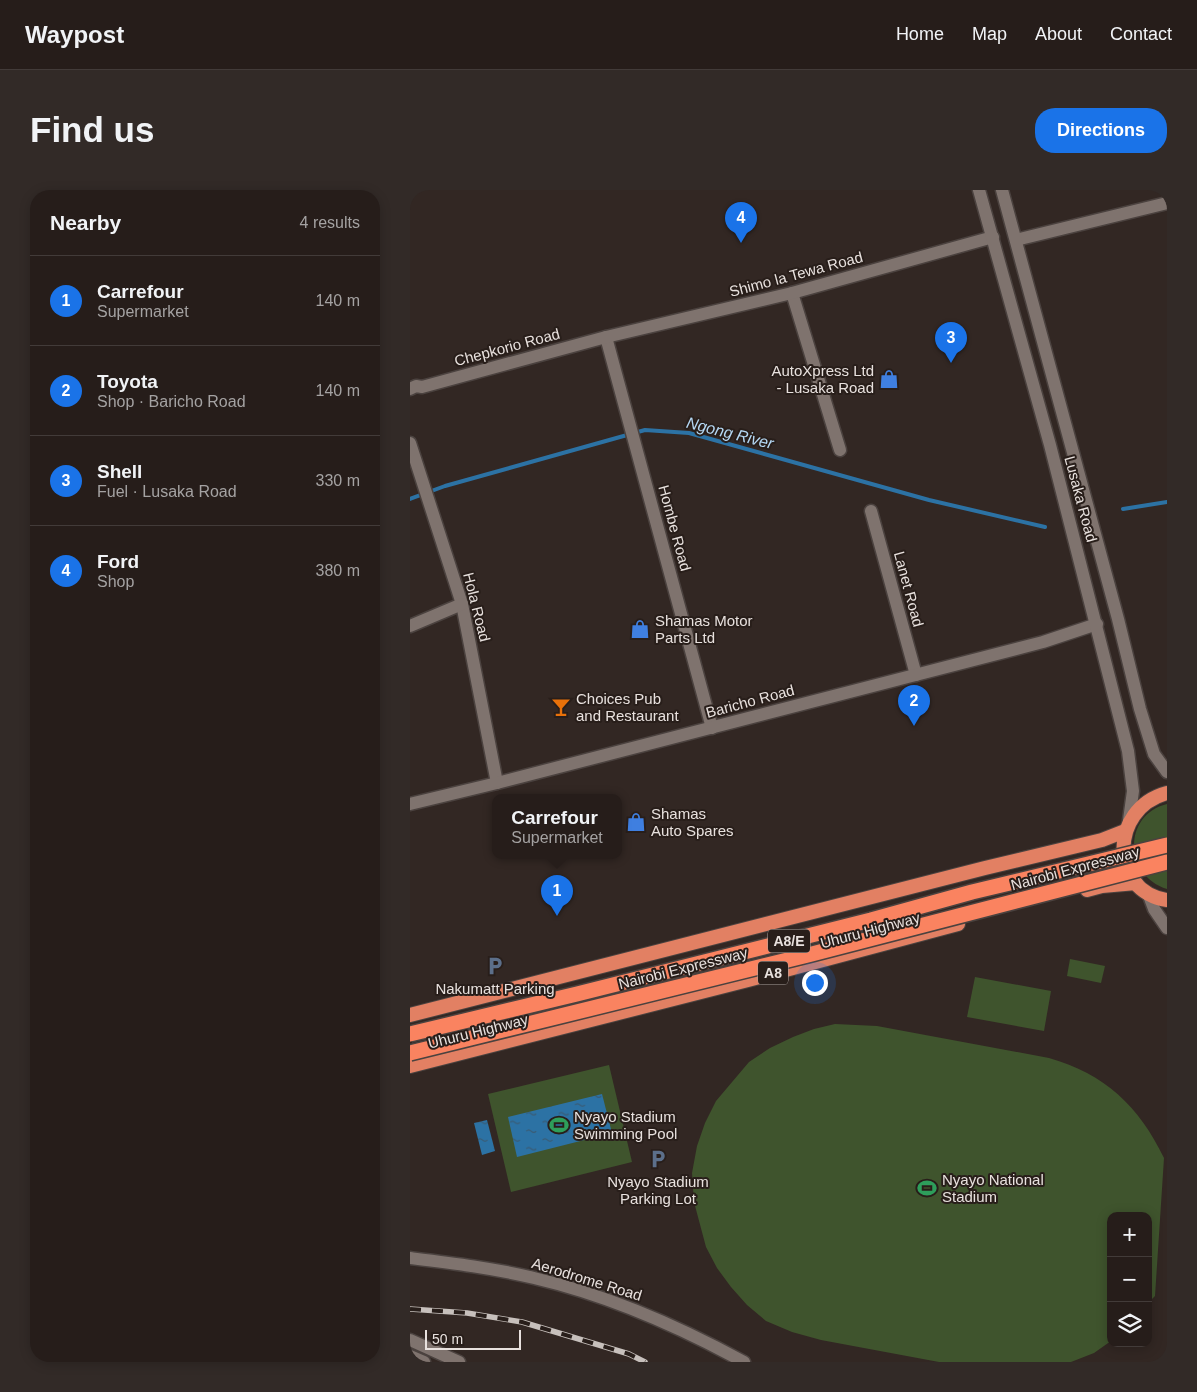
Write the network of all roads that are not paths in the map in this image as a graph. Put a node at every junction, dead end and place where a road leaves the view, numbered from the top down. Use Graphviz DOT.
graph roads {
  1 [pos="979,190"];
  2 [pos="1002,190"];
  3 [pos="1167,203"];
  4 [pos="993,237"];
  5 [pos="1016,240"];
  6 [pos="792,293"];
  7 [pos="606,337"];
  8 [pos="413,387"];
  9 [pos="410,443"];
  10 [pos="840,450"];
  11 [pos="872,511"];
  12 [pos="462,604"];
  13 [pos="1097,624"];
  14 [pos="410,626"];
  15 [pos="916,675"];
  16 [pos="712,728"];
  17 [pos="1167,772"];
  18 [pos="497,783"];
  19 [pos="1167,793"];
  20 [pos="410,804"];
  21 [pos="1127,826"];
  22 [pos="1167,845"];
  23 [pos="1167,862"];
  24 [pos="1136,883"];
  25 [pos="1148,893"];
  26 [pos="1167,900"];
  27 [pos="1167,928"];
  28 [pos="410,1015"];
  29 [pos="410,1034"];
  30 [pos="410,1052"];
  31 [pos="410,1066"];
  32 [pos="410,1258"];
  33 [pos="410,1340"];
  34 [pos="410,1356"];
  35 [pos="424,1362"];
  36 [pos="459,1362"];
  37 [pos="744,1362"];
  1 -- 4 [label="street, Lusaka Road"];
  2 -- 5 [label="street, Lusaka Road"];
  3 -- 5 [label="street"];
  4 -- 6 [label="street, Shimo la Tewa Road"];
  4 -- 13 [label="street, Lusaka Road"];
  5 -- 17 [label="street, Lusaka Road"];
  6 -- 7 [label="street, Shimo la Tewa Road"];
  6 -- 10 [label="street"];
  7 -- 8 [label="street, Chepkorio Road"];
  7 -- 16 [label="street, Hombe Road"];
  9 -- 12 [label="street, Hola Road"];
  11 -- 15 [label="street, Lanet Road"];
  12 -- 14 [label="street"];
  12 -- 18 [label="street, Hola Road"];
  13 -- 15 [label="street, Baricho Road"];
  13 -- 21 [label="street, Lusaka Road"];
  15 -- 16 [label="street, Baricho Road"];
  16 -- 18 [label="street, Baricho Road"];
  18 -- 20 [label="street, Baricho Road"];
  19 -- 21 [label="highway"];
  21 -- 24 [label="highway"];
  21 -- 28 [label="highway, Uhuru Highway"];
  22 -- 29 [label="highway, Nairobi Expressway / A8/E, bridge"];
  23 -- 30 [label="highway, Nairobi Expressway / A8/E, bridge"];
  24 -- 25 [label="highway"];
  24 -- 31 [label="highway, Uhuru Highway / A8"];
  25 -- 26 [label="highway"];
  25 -- 27 [label="street"];
  32 -- 37 [label="street, Aerodrome Road"];
  33 -- 36 [label="street"];
  34 -- 35 [label="street"];
}
